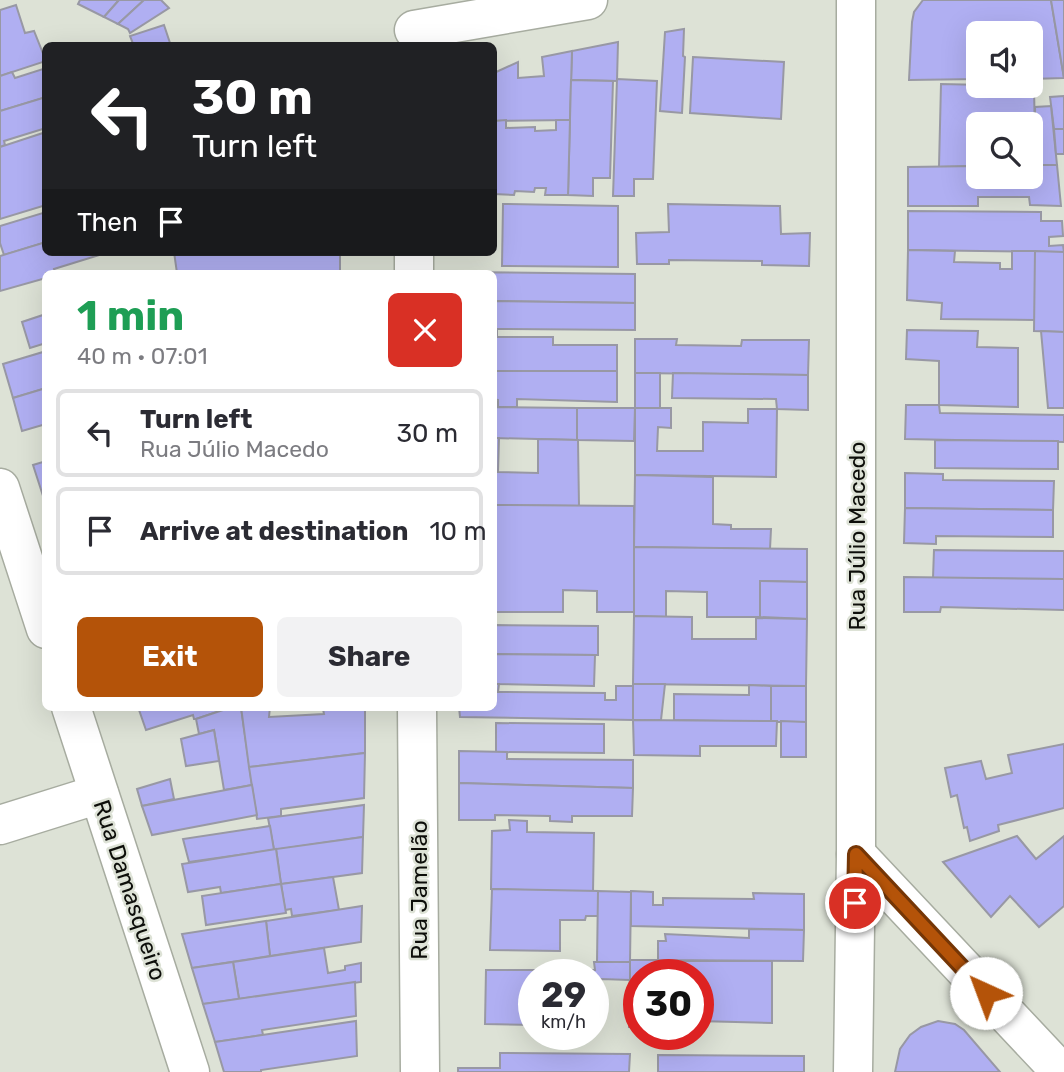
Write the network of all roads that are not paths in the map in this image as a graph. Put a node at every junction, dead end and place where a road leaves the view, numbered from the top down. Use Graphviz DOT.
graph roads {
  1 [pos="588,0"];
  2 [pos="856,0"];
  3 [pos="411,25"];
  4 [pos="0,488"];
  5 [pos="42,617"];
  6 [pos="72,711"];
  7 [pos="417,711"];
  8 [pos="99,794"];
  9 [pos="0,825"];
  10 [pos="856,854"];
  11 [pos="190,1072"];
  12 [pos="420,1072"];
  13 [pos="853,1072"];
  14 [pos="1061,1072"];
  1 -- 3 [label="street"];
  2 -- 10 [label="street, Rua Júlio Macedo"];
  4 -- 5 [label="street"];
  6 -- 8 [label="street, Rua Damasqueiro"];
  7 -- 12 [label="street, Rua Jamelão"];
  8 -- 9 [label="street"];
  8 -- 11 [label="street, Rua Damasqueiro"];
  10 -- 13 [label="street, Rua Júlio Macedo"];
  10 -- 14 [label="street"];
}
